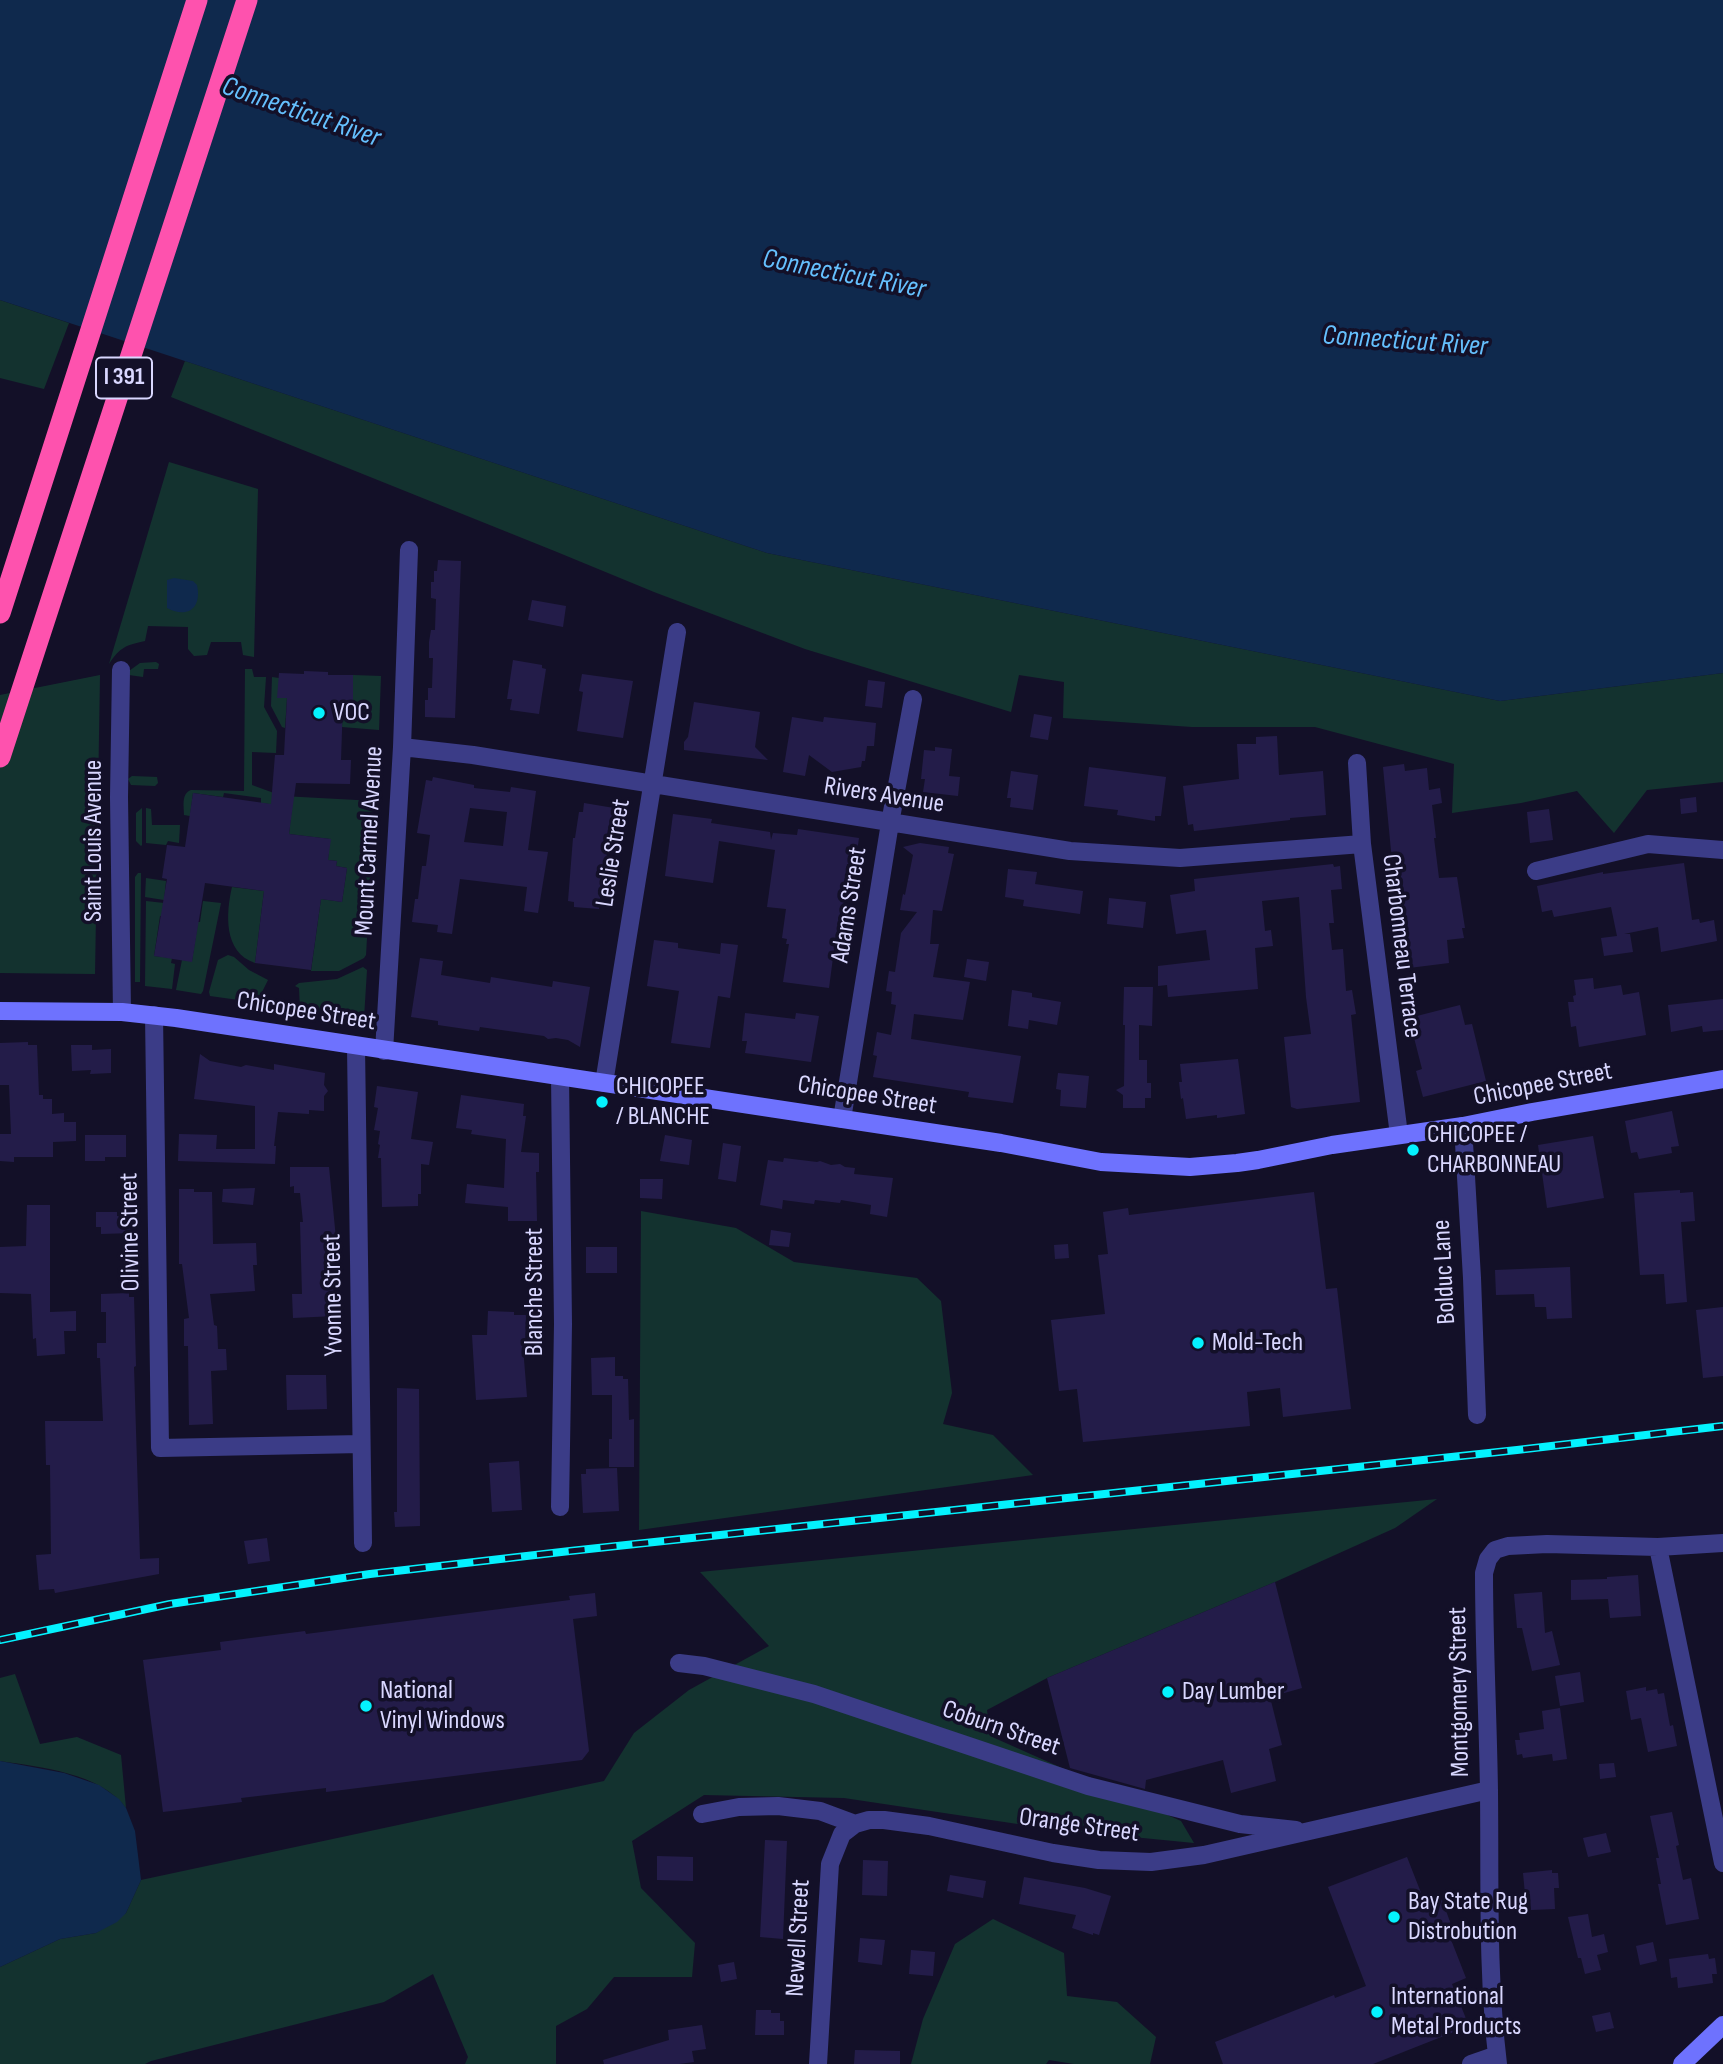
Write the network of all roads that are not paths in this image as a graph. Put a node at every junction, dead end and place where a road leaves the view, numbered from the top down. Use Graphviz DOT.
graph roads {
  1 [pos="197,0"];
  2 [pos="247,0"];
  3 [pos="410,550"];
  4 [pos="0,613"];
  5 [pos="677,632"];
  6 [pos="121,670"];
  7 [pos="913,699"];
  8 [pos="402,747"];
  9 [pos="0,757"];
  10 [pos="1357,763"];
  11 [pos="651,785"];
  12 [pos="890,823"];
  13 [pos="1362,844"];
  14 [pos="1723,850"];
  15 [pos="1536,871"];
  16 [pos="0,1011"];
  17 [pos="122,1012"];
  18 [pos="154,1016"];
  19 [pos="356,1047"];
  20 [pos="384,1051"];
  21 [pos="560,1076"];
  22 [pos="1723,1079"];
  23 [pos="604,1083"];
  24 [pos="842,1119"];
  25 [pos="1463,1126"];
  26 [pos="1399,1135"];
  27 [pos="1478,1415"];
  28 [pos="361,1444"];
  29 [pos="560,1507"];
  30 [pos="363,1543"];
  31 [pos="1723,1543"];
  32 [pos="1658,1548"];
  33 [pos="680,1663"];
  34 [pos="1489,1790"];
  35 [pos="702,1814"];
  36 [pos="855,1824"];
  37 [pos="1310,1831"];
  38 [pos="1723,1863"];
  39 [pos="1723,2025"];
  40 [pos="1498,2059"];
  41 [pos="818,2064"];
  42 [pos="1471,2064"];
  43 [pos="1682,2064"];
  1 -- 4 [label="highway, I 391"];
  2 -- 9 [label="highway, I 391"];
  3 -- 8 [label="street, Mount Carmel Avenue"];
  5 -- 11 [label="street, Leslie Street"];
  6 -- 17 [label="street, Saint Louis Avenue"];
  7 -- 12 [label="street, Adams Street"];
  8 -- 11 [label="street, Rivers Avenue"];
  8 -- 20 [label="street, Mount Carmel Avenue"];
  10 -- 13 [label="street, Charbonneau Terrace"];
  11 -- 12 [label="street, Rivers Avenue"];
  11 -- 23 [label="street, Leslie Street"];
  12 -- 13 [label="street, Rivers Avenue"];
  12 -- 24 [label="street, Adams Street"];
  13 -- 26 [label="street, Charbonneau Terrace"];
  14 -- 15 [label="street"];
  16 -- 17 [label="main road, Chicopee Street"];
  17 -- 18 [label="main road, Chicopee Street"];
  18 -- 19 [label="main road, Chicopee Street"];
  18 -- 28 [label="street, Olivine Street"];
  19 -- 20 [label="main road, Chicopee Street"];
  19 -- 28 [label="street, Yvonne Street"];
  20 -- 21 [label="main road, Chicopee Street"];
  21 -- 23 [label="main road, Chicopee Street"];
  21 -- 29 [label="street, Blanche Street"];
  22 -- 25 [label="main road, Chicopee Street"];
  23 -- 24 [label="main road, Chicopee Street"];
  24 -- 26 [label="main road, Chicopee Street"];
  25 -- 26 [label="main road, Chicopee Street"];
  25 -- 27 [label="street, Bolduc Lane"];
  28 -- 30 [label="street, Yvonne Street"];
  31 -- 32 [label="street, Montgomery Street"];
  32 -- 34 [label="street, Montgomery Street"];
  32 -- 38 [label="street"];
  33 -- 37 [label="street, Coburn Street"];
  34 -- 37 [label="street, Orange Street"];
  34 -- 40 [label="street, Montgomery Street"];
  35 -- 36 [label="street, Orange Street"];
  36 -- 37 [label="street, Orange Street"];
  36 -- 41 [label="street, Newell Street"];
  39 -- 43 [label="main road"];
  40 -- 42 [label="street"];
}
